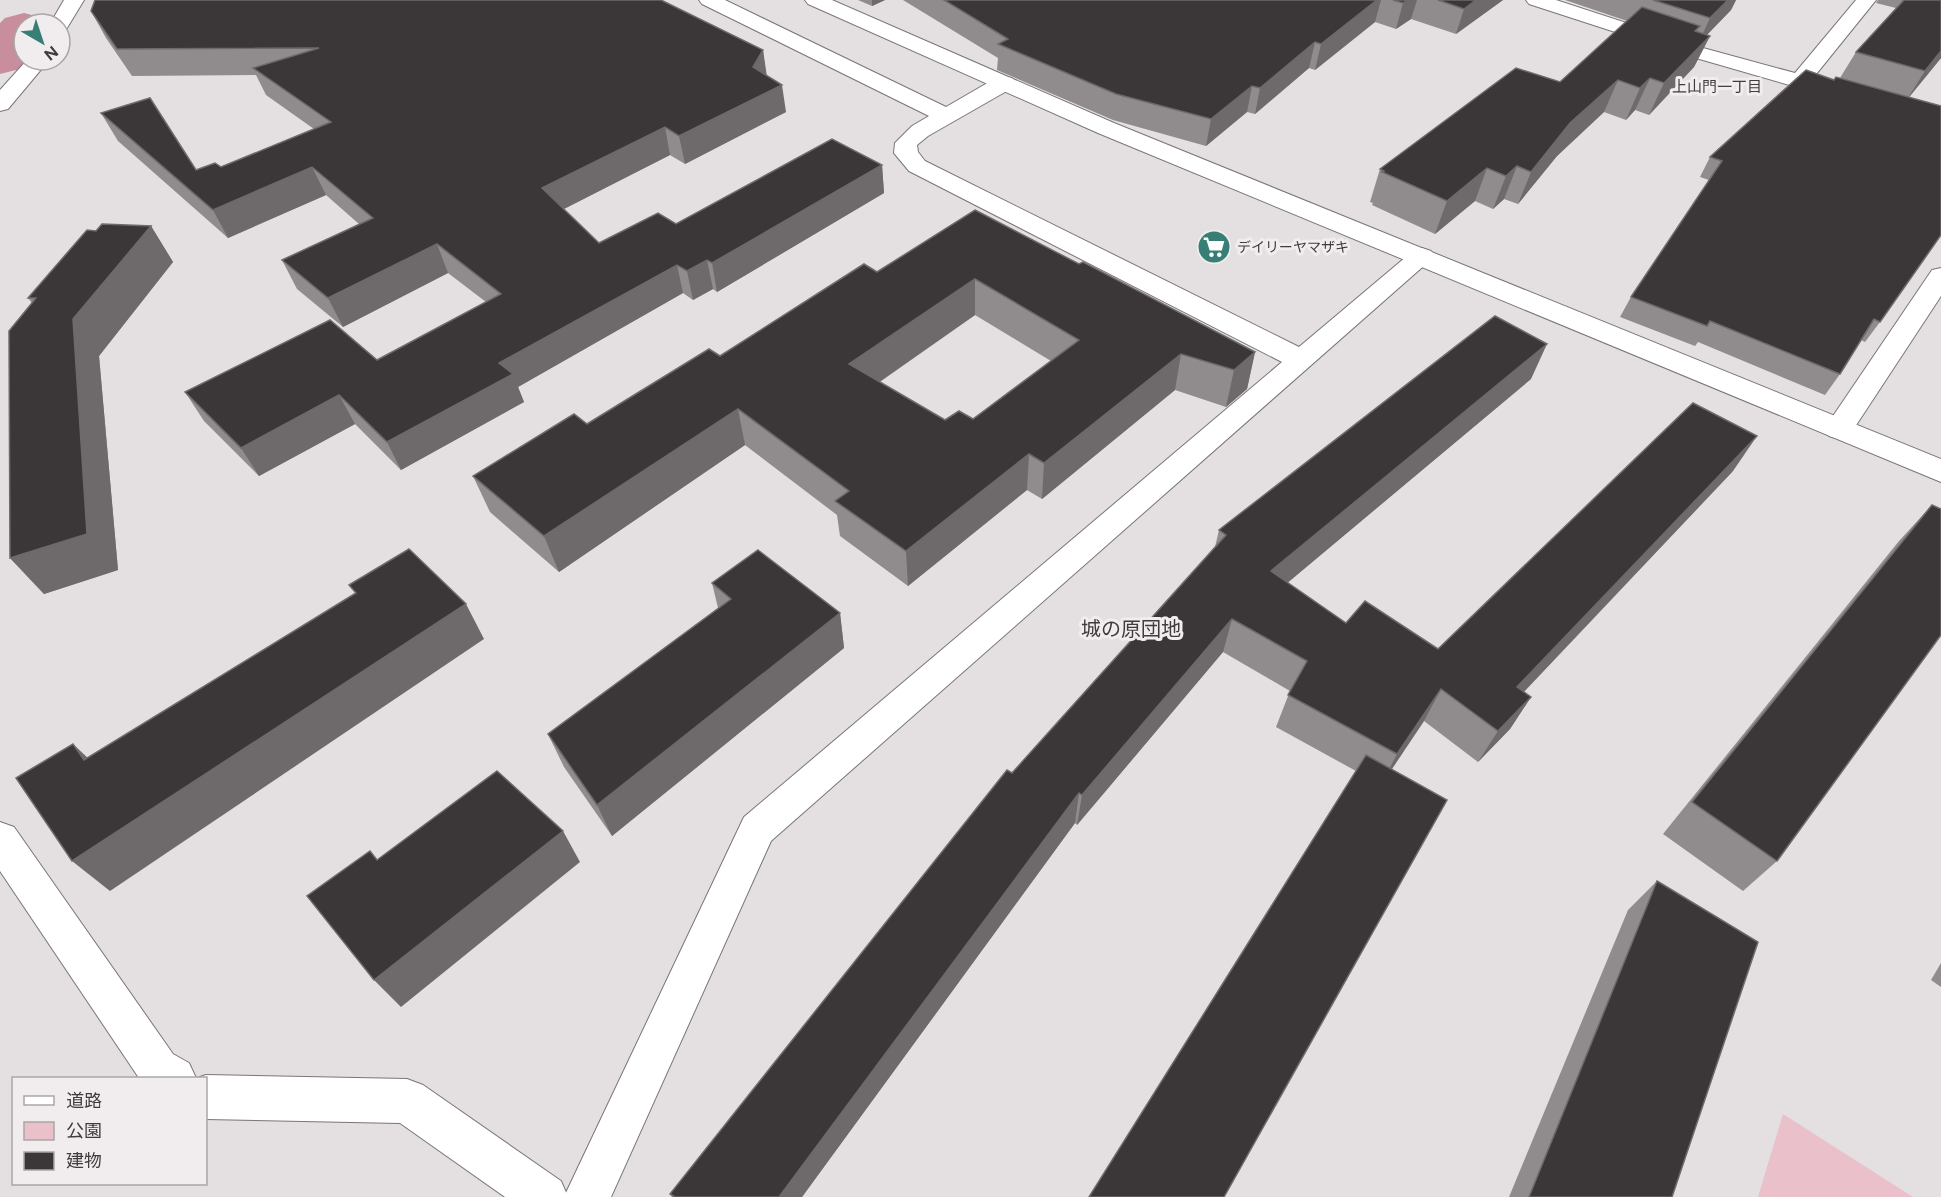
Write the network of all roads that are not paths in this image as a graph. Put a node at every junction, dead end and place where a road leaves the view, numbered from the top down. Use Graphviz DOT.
graph roads {
  1 [pos="709,0"];
  2 [pos="815,0"];
  3 [pos="1536,0"];
  4 [pos="1866,0"];
  5 [pos="28,72"];
  6 [pos="1799,82"];
  7 [pos="1004,83"];
  8 [pos="1854,96"];
  9 [pos="0,104"];
  10 [pos="946,116"];
  11 [pos="1422,256"];
  12 [pos="1941,276"];
  13 [pos="1301,360"];
  14 [pos="1839,429"];
  15 [pos="1941,471"];
  16 [pos="0,839"];
  17 [pos="172,1077"];
  18 [pos="207,1097"];
  19 [pos="545,1197"];
  20 [pos="587,1197"];
  1 -- 10 [label="street"];
  2 -- 7 [label="street"];
  3 -- 6 [label="street"];
  4 -- 6 [label="street"];
  5 -- 9 [label="street"];
  6 -- 8 [label="street"];
  7 -- 10 [label="street"];
  7 -- 11 [label="street"];
  10 -- 13 [label="street"];
  11 -- 13 [label="street"];
  11 -- 14 [label="street"];
  12 -- 14 [label="street"];
  13 -- 20 [label="street"];
  14 -- 15 [label="street"];
  16 -- 17 [label="street"];
  18 -- 19 [label="street"];
}
